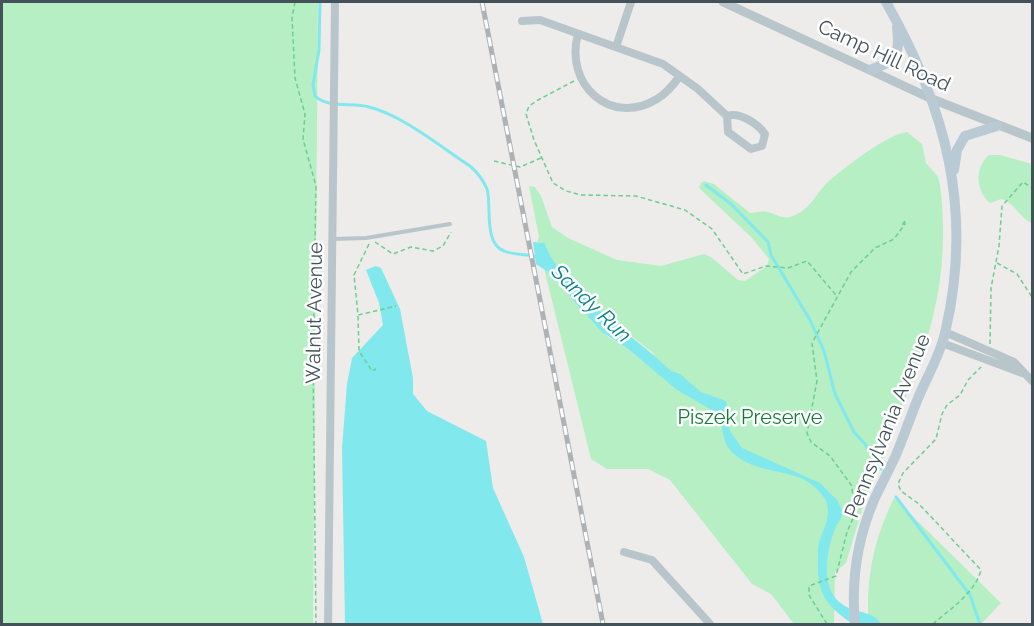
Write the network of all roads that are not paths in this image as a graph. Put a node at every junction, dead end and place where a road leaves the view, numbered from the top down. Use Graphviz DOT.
graph roads {
  1 [pos="335,2"];
  2 [pos="631,2"];
  3 [pos="723,2"];
  4 [pos="886,2"];
  5 [pos="895,18"];
  6 [pos="522,21"];
  7 [pos="578,34"];
  8 [pos="616,47"];
  9 [pos="872,69"];
  10 [pos="680,76"];
  11 [pos="932,99"];
  12 [pos="726,116"];
  13 [pos="997,126"];
  14 [pos="1032,138"];
  15 [pos="953,173"];
  16 [pos="450,224"];
  17 [pos="332,238"];
  18 [pos="945,332"];
  19 [pos="942,343"];
  20 [pos="1023,374"];
  21 [pos="1032,381"];
  22 [pos="624,552"];
  23 [pos="328,624"];
  24 [pos="710,624"];
  25 [pos="855,624"];
  1 -- 17 [label="street, Walnut Avenue"];
  2 -- 8 [label="street"];
  3 -- 9 [label="street, Camp Hill Road"];
  4 -- 5 [label="main road, Pennsylvania Avenue"];
  5 -- 9 [label="main road"];
  5 -- 11 [label="main road, Pennsylvania Avenue"];
  6 -- 7 [label="street"];
  7 -- 8 [label="street"];
  7 -- 10 [label="street"];
  8 -- 10 [label="street"];
  9 -- 11 [label="street, Camp Hill Road"];
  10 -- 12 [label="street"];
  11 -- 13 [label="street, Camp Hill Road"];
  11 -- 15 [label="main road, Pennsylvania Avenue"];
  12 -- 12 [label="street"];
  13 -- 14 [label="street, Camp Hill Road"];
  13 -- 15 [label="main road"];
  15 -- 18 [label="main road, Pennsylvania Avenue"];
  16 -- 17 [label="lane"];
  17 -- 23 [label="street, Walnut Avenue"];
  18 -- 19 [label="main road, Pennsylvania Avenue"];
  18 -- 20 [label="street"];
  19 -- 20 [label="street"];
  19 -- 25 [label="main road, Pennsylvania Avenue"];
  20 -- 21 [label="street"];
  22 -- 24 [label="street"];
}
